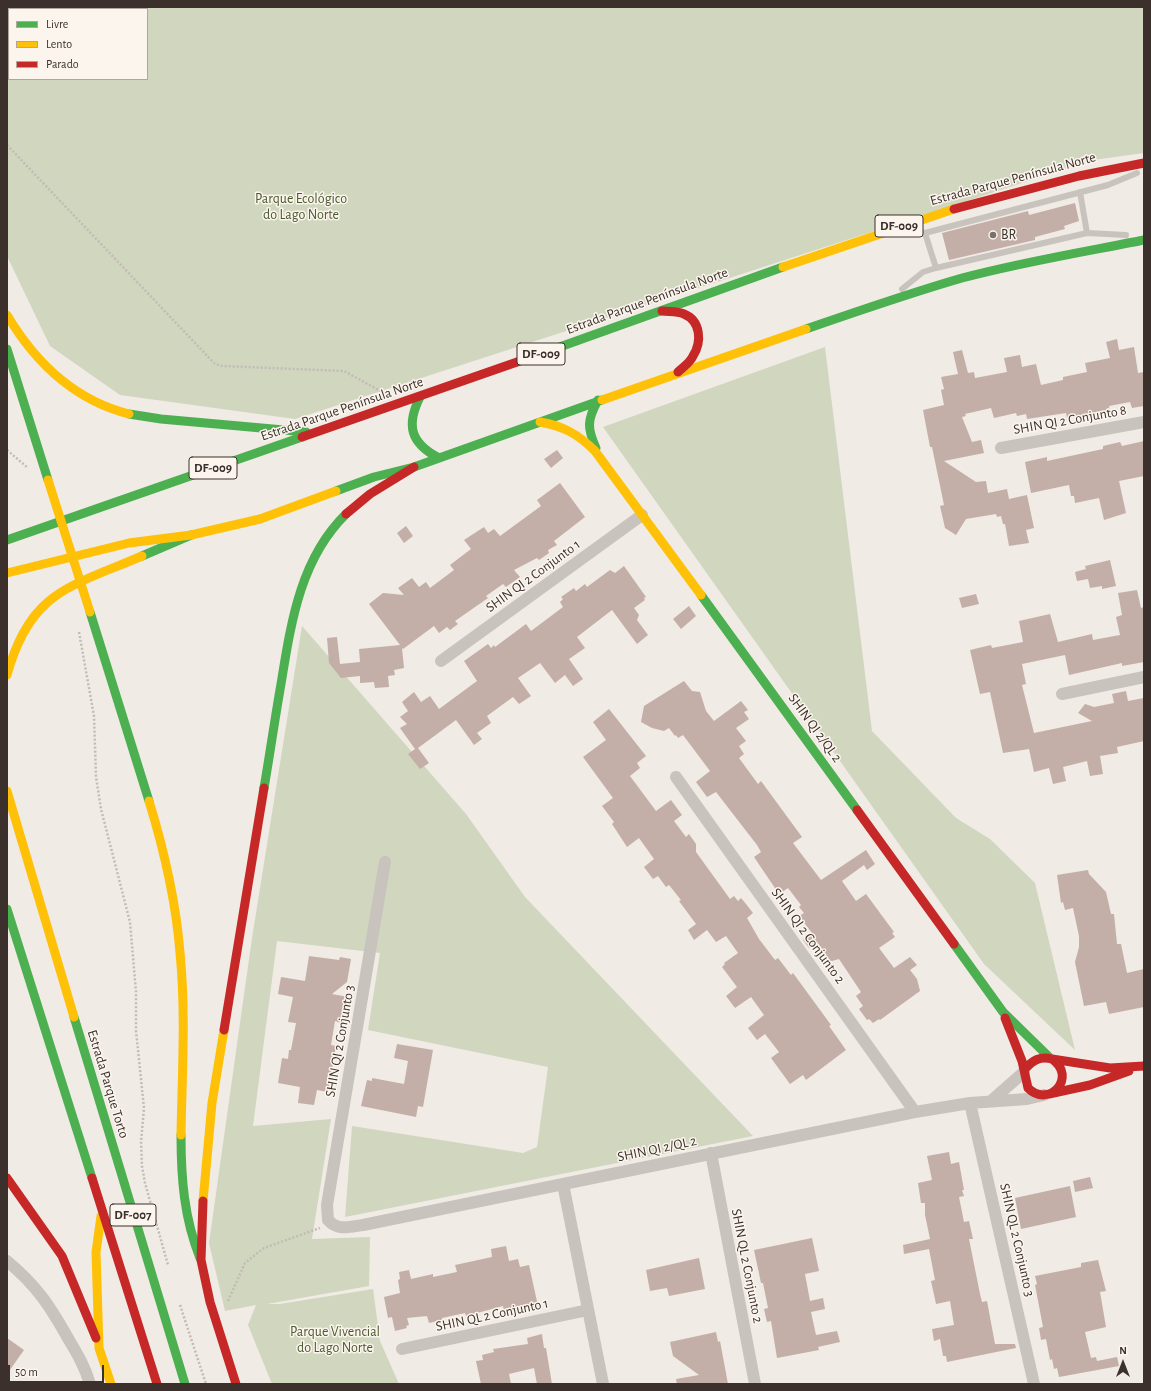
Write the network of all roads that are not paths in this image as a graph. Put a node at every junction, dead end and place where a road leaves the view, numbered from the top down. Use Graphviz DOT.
graph roads {
  1 [pos="1144,163"];
  2 [pos="1144,170"];
  3 [pos="1080,192"];
  4 [pos="899,226"];
  5 [pos="925,232"];
  6 [pos="1087,233"];
  7 [pos="1144,236"];
  8 [pos="1144,240"];
  9 [pos="936,268"];
  10 [pos="886,301"];
  11 [pos="661,311"];
  12 [pos="7,315"];
  13 [pos="7,349"];
  14 [pos="676,373"];
  15 [pos="420,397"];
  16 [pos="598,400"];
  17 [pos="540,422"];
  18 [pos="1144,422"];
  19 [pos="313,433"];
  20 [pos="1002,448"];
  21 [pos="439,458"];
  22 [pos="603,460"];
  23 [pos="414,467"];
  24 [pos="642,515"];
  25 [pos="191,536"];
  26 [pos="7,540"];
  27 [pos="7,573"];
  28 [pos="441,661"];
  29 [pos="7,675"];
  30 [pos="1144,677"];
  31 [pos="1062,694"];
  32 [pos="676,777"];
  33 [pos="7,791"];
  34 [pos="385,862"];
  35 [pos="7,910"];
  36 [pos="1003,1012"];
  37 [pos="1050,1058"];
  38 [pos="1144,1066"];
  39 [pos="1134,1068"];
  40 [pos="1024,1070"];
  41 [pos="1047,1095"];
  42 [pos="991,1101"];
  43 [pos="970,1103"];
  44 [pos="915,1112"];
  45 [pos="710,1153"];
  46 [pos="7,1178"];
  47 [pos="563,1184"];
  48 [pos="102,1208"];
  49 [pos="332,1224"];
  50 [pos="201,1260"];
  51 [pos="7,1261"];
  52 [pos="588,1310"];
  53 [pos="100,1348"];
  54 [pos="402,1349"];
  55 [pos="90,1384"];
  56 [pos="111,1384"];
  57 [pos="158,1384"];
  58 [pos="185,1384"];
  59 [pos="236,1384"];
  60 [pos="603,1384"];
  61 [pos="755,1384"];
  62 [pos="1034,1384"];
  1 -- 4 [label="main road, Estrada Parque Península Norte / DF-009"];
  2 -- 3 [label="lane"];
  3 -- 5 [label="lane"];
  3 -- 6 [label="lane"];
  4 -- 5 [label="lane"];
  4 -- 11 [label="main road, Estrada Parque Península Norte / DF-009"];
  5 -- 9 [label="lane"];
  6 -- 7 [label="lane"];
  6 -- 9 [label="lane"];
  8 -- 10 [label="main road"];
  9 -- 10 [label="lane"];
  10 -- 14 [label="main road"];
  11 -- 14 [label="main road"];
  11 -- 15 [label="main road, Estrada Parque Península Norte / DF-009"];
  12 -- 19 [label="main road"];
  13 -- 50 [label="main road, bridge"];
  14 -- 16 [label="main road"];
  15 -- 19 [label="main road, Estrada Parque Península Norte / DF-009"];
  15 -- 21 [label="main road"];
  16 -- 17 [label="main road"];
  16 -- 22 [label="main road, SHIN QI 2/QL 2"];
  17 -- 21 [label="main road"];
  17 -- 22 [label="main road, SHIN QI 2/QL 2"];
  18 -- 20 [label="street, SHIN QI 2 Conjunto 8"];
  19 -- 26 [label="main road, Estrada Parque Península Norte / DF-009"];
  21 -- 23 [label="main road"];
  22 -- 24 [label="main road, SHIN QI 2/QL 2"];
  23 -- 25 [label="main road"];
  23 -- 50 [label="main road"];
  24 -- 28 [label="street, SHIN QI 2 Conjunto 1"];
  24 -- 36 [label="main road, SHIN QI 2/QL 2"];
  25 -- 27 [label="main road"];
  25 -- 29 [label="main road"];
  30 -- 31 [label="street"];
  32 -- 44 [label="street, SHIN QI 2 Conjunto 2"];
  33 -- 58 [label="main road, Estrada Parque Torto / DF-007"];
  34 -- 49 [label="street, SHIN QI 2 Conjunto 3"];
  35 -- 48 [label="main road, DF-007"];
  36 -- 37 [label="main road, SHIN QI 2/QL 2"];
  36 -- 40 [label="main road, SHIN QI 2/QL 2"];
  37 -- 39 [label="main road, SHIN QI 2/QL 2"];
  37 -- 40 [label="main road"];
  37 -- 41 [label="main road"];
  38 -- 39 [label="main road, SHIN QI 2/QL 2"];
  39 -- 41 [label="main road, SHIN QI 2/QL 2"];
  40 -- 41 [label="main road"];
  40 -- 42 [label="street"];
  41 -- 42 [label="street, SHIN QI 2/QL 2"];
  42 -- 43 [label="street, SHIN QI 2/QL 2"];
  43 -- 44 [label="street, SHIN QI 2/QL 2"];
  43 -- 62 [label="street, SHIN QL 2 Conjunto 3"];
  44 -- 45 [label="street, SHIN QI 2/QL 2"];
  45 -- 47 [label="street, SHIN QI 2/QL 2"];
  45 -- 61 [label="street, SHIN QL 2 Conjunto 2"];
  46 -- 53 [label="main road"];
  47 -- 49 [label="street, SHIN QI 2/QL 2"];
  47 -- 52 [label="street"];
  48 -- 53 [label="main road"];
  48 -- 57 [label="main road, DF-007"];
  50 -- 59 [label="main road"];
  51 -- 55 [label="street"];
  52 -- 54 [label="street, SHIN QL 2 Conjunto 1"];
  52 -- 60 [label="street"];
  53 -- 56 [label="main road"];
}
